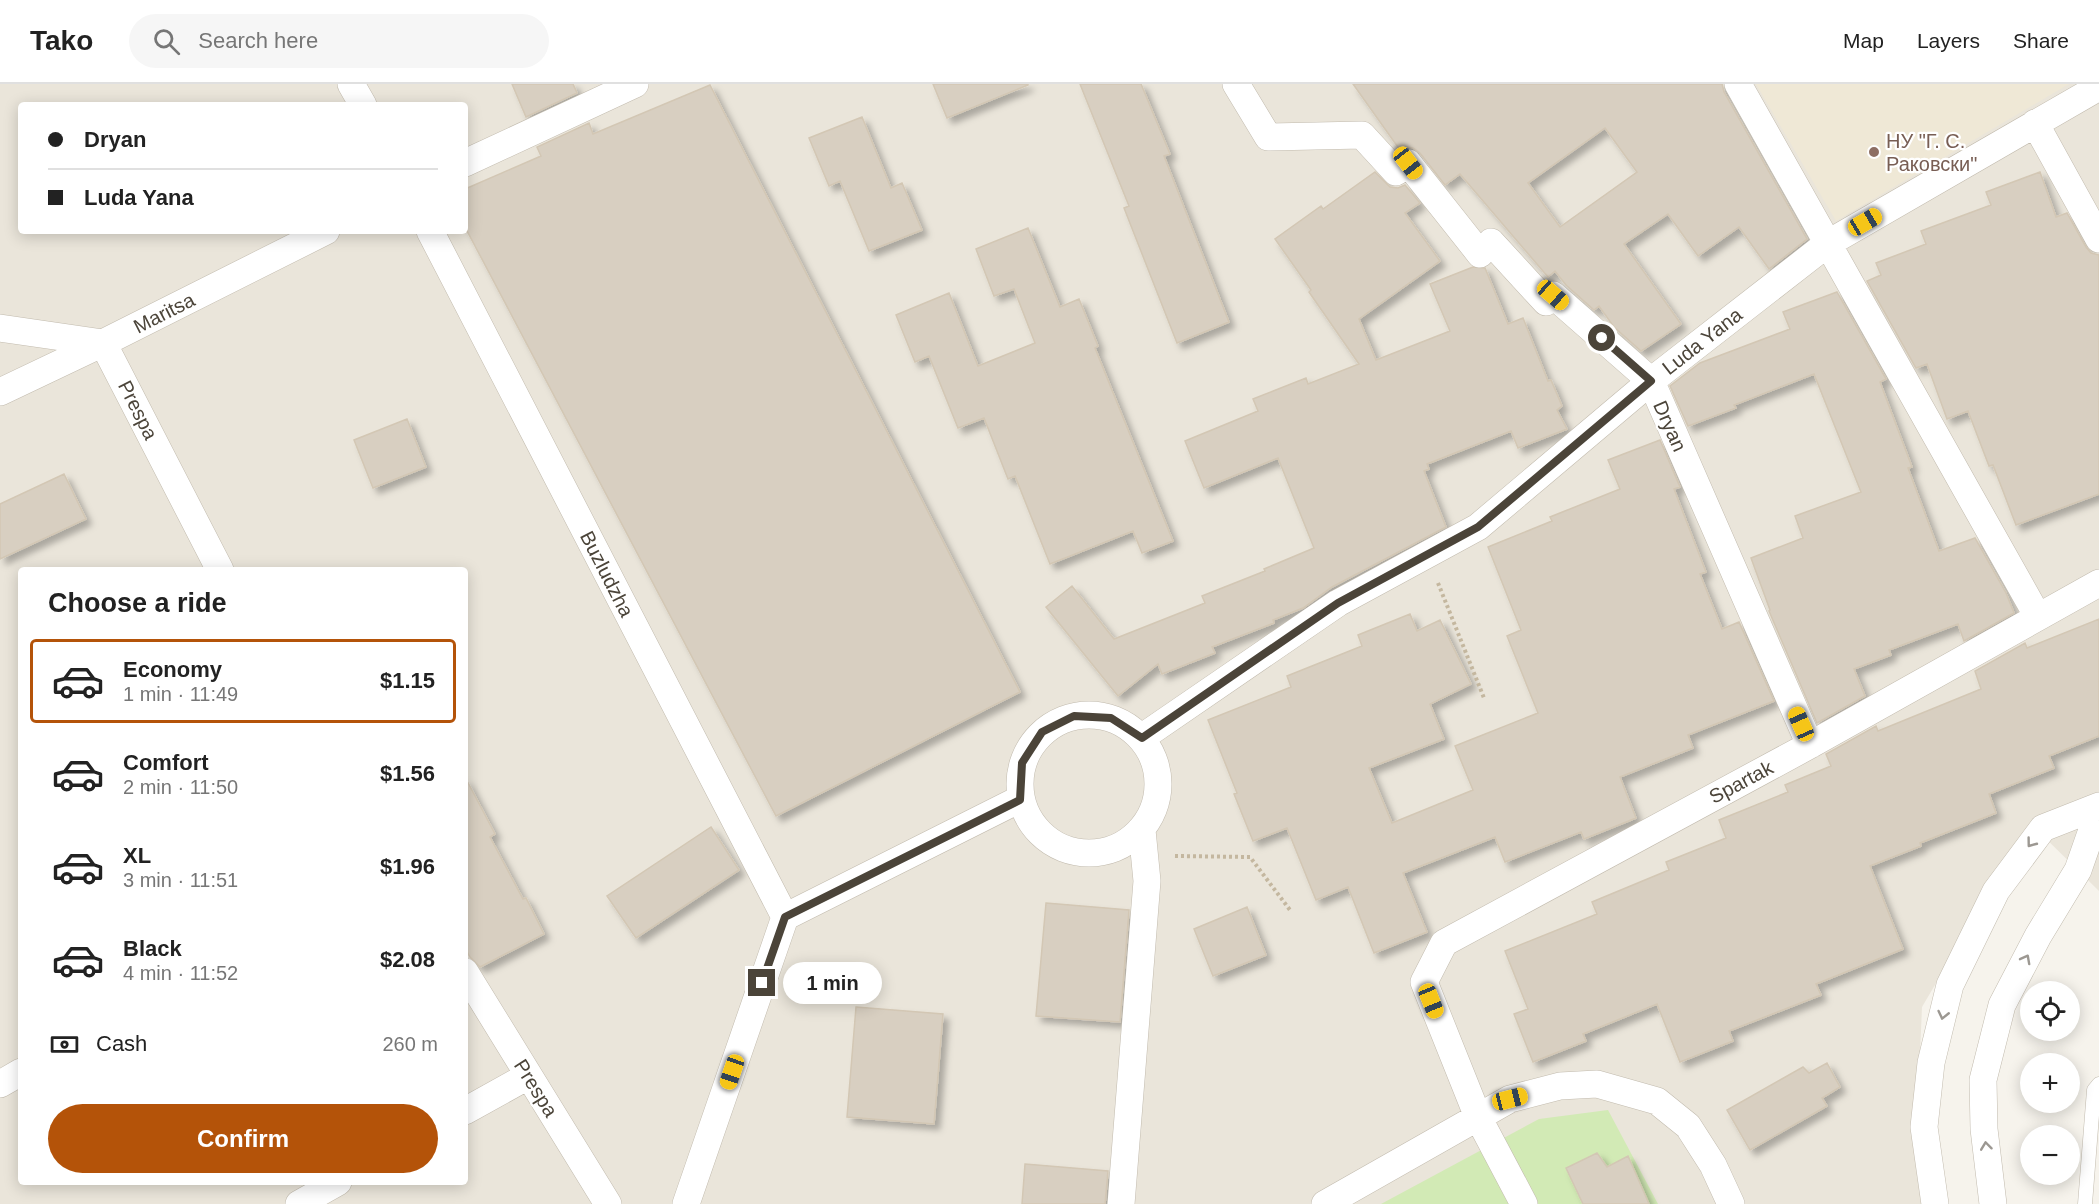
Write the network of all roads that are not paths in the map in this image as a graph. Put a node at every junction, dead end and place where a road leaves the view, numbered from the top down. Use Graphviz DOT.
graph roads {
  1 [pos="351,84"];
  2 [pos="635,84"];
  3 [pos="1236,84"];
  4 [pos="1738,84"];
  5 [pos="2099,87"];
  6 [pos="361,102"];
  7 [pos="2035,123"];
  8 [pos="468,162"];
  9 [pos="320,234"];
  10 [pos="432,234"];
  11 [pos="2099,239"];
  12 [pos="1827,244"];
  13 [pos="0,328"];
  14 [pos="103,343"];
  15 [pos="1651,381"];
  16 [pos="0,392"];
  17 [pos="218,567"];
  18 [pos="2099,583"];
  19 [pos="2038,617"];
  20 [pos="1142,738"];
  21 [pos="1810,745"];
  22 [pos="1020,800"];
  23 [pos="2099,808"];
  24 [pos="1143,842"];
  25 [pos="785,917"];
  26 [pos="468,977"];
  27 [pos="18,1074"];
  28 [pos="528,1076"];
  29 [pos="0,1084"];
  30 [pos="2099,1084"];
  31 [pos="468,1109"];
  32 [pos="1478,1117"];
  33 [pos="333,1185"];
  34 [pos="299,1204"];
  35 [pos="608,1204"];
  36 [pos="686,1204"];
  37 [pos="1121,1204"];
  38 [pos="1325,1204"];
  39 [pos="1524,1204"];
  40 [pos="1731,1204"];
  41 [pos="1935,1204"];
  42 [pos="1993,1204"];
  43 [pos="2085,1204"];
  1 -- 6 [label="street"];
  2 -- 8 [label="street"];
  3 -- 15 [label="street, Dryan"];
  4 -- 12 [label="street"];
  5 -- 7 [label="street, Luda Yana"];
  7 -- 11 [label="street"];
  7 -- 12 [label="street, Luda Yana"];
  9 -- 14 [label="street, Maritsa"];
  10 -- 25 [label="street, Buzludzha"];
  12 -- 15 [label="street, Luda Yana"];
  12 -- 19 [label="street"];
  13 -- 14 [label="street"];
  14 -- 16 [label="street, Maritsa"];
  14 -- 17 [label="street, Prespa"];
  15 -- 20 [label="street, Luda Yana"];
  15 -- 21 [label="street, Dryan"];
  18 -- 19 [label="street, Spartak"];
  19 -- 21 [label="street, Spartak"];
  20 -- 22 [label="street"];
  20 -- 24 [label="street"];
  21 -- 32 [label="street, Spartak"];
  22 -- 24 [label="street"];
  22 -- 25 [label="street"];
  23 -- 41 [label="street, one-way"];
  42 -- 23 [label="street, one-way"];
  24 -- 37 [label="street"];
  25 -- 36 [label="street"];
  26 -- 28 [label="street, Prespa"];
  27 -- 29 [label="street"];
  28 -- 31 [label="street"];
  28 -- 35 [label="street, Prespa"];
  30 -- 43 [label="lane"];
  32 -- 38 [label="street"];
  32 -- 39 [label="street"];
  32 -- 40 [label="street"];
  33 -- 34 [label="street"];
}
